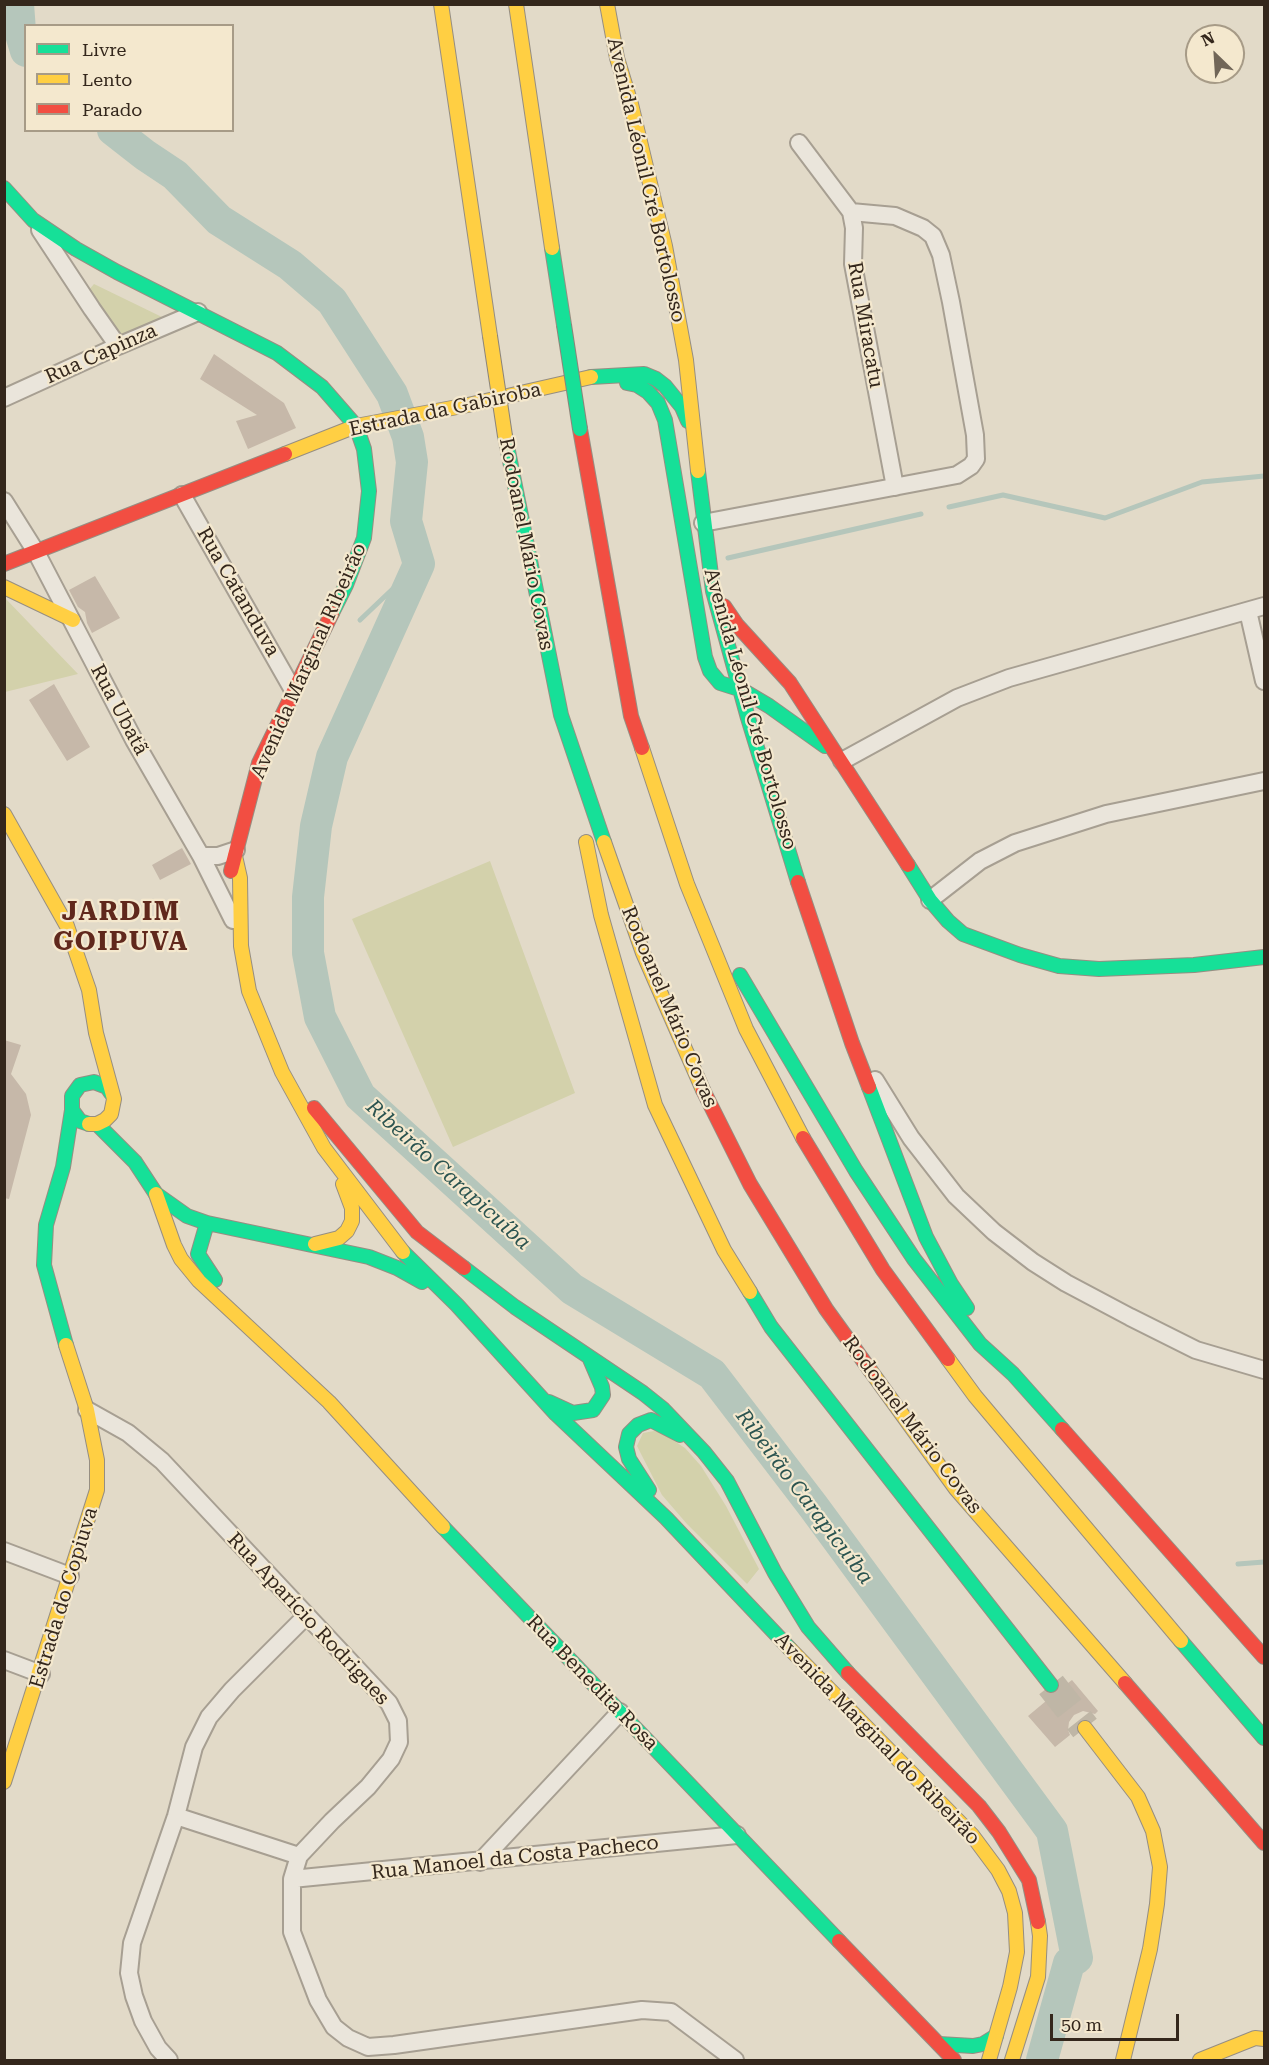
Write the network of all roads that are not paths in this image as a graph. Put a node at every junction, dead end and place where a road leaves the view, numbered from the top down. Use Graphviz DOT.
graph roads {
  1 [pos="441,4"];
  2 [pos="516,4"];
  3 [pos="607,4"];
  4 [pos="799,143"];
  5 [pos="4,188"];
  6 [pos="851,212"];
  7 [pos="33,220"];
  8 [pos="198,312"];
  9 [pos="118,346"];
  10 [pos="596,376"];
  11 [pos="4,398"];
  12 [pos="356,426"];
  13 [pos="695,437"];
  14 [pos="895,487"];
  15 [pos="182,495"];
  16 [pos="4,501"];
  17 [pos="703,523"];
  18 [pos="36,552"];
  19 [pos="4,564"];
  20 [pos="4,587"];
  21 [pos="713,591"];
  22 [pos="1264,606"];
  23 [pos="1248,611"];
  24 [pos="72,620"];
  25 [pos="762,653"];
  26 [pos="1264,681"];
  27 [pos="293,690"];
  28 [pos="742,690"];
  29 [pos="561,716"];
  30 [pos="840,758"];
  31 [pos="1264,781"];
  32 [pos="4,814"];
  33 [pos="236,853"];
  34 [pos="201,856"];
  35 [pos="687,884"];
  36 [pos="930,900"];
  37 [pos="233,920"];
  38 [pos="241,946"];
  39 [pos="1264,957"];
  40 [pos="260,1015"];
  41 [pos="96,1033"];
  42 [pos="852,1043"];
  43 [pos="89,1052"];
  44 [pos="82,1071"];
  45 [pos="75,1090"];
  46 [pos="113,1099"];
  47 [pos="72,1110"];
  48 [pos="90,1131"];
  49 [pos="324,1148"];
  50 [pos="135,1162"];
  51 [pos="63,1167"];
  52 [pos="156,1194"];
  53 [pos="207,1223"];
  54 [pos="315,1244"];
  55 [pos="400,1250"];
  56 [pos="476,1295"];
  57 [pos="457,1305"];
  58 [pos="508,1319"];
  59 [pos="243,1324"];
  60 [pos="588,1357"];
  61 [pos="1264,1370"];
  62 [pos="1013,1374"];
  63 [pos="541,1398"];
  64 [pos="87,1410"];
  65 [pos="704,1452"];
  66 [pos="666,1518"];
  67 [pos="4,1551"];
  68 [pos="70,1576"];
  69 [pos="306,1616"];
  70 [pos="1264,1657"];
  71 [pos="4,1660"];
  72 [pos="41,1674"];
  73 [pos="1051,1685"];
  74 [pos="620,1712"];
  75 [pos="1085,1728"];
  76 [pos="1264,1738"];
  77 [pos="6,1773"];
  78 [pos="176,1816"];
  79 [pos="737,1835"];
  80 [pos="1264,1843"];
  81 [pos="299,1856"];
  82 [pos="480,1862"];
  83 [pos="292,1879"];
  84 [pos="996,2036"];
  85 [pos="1264,2038"];
  86 [pos="939,2044"];
  87 [pos="734,2060"];
  88 [pos="169,2061"];
  89 [pos="954,2061"];
  90 [pos="989,2061"];
  91 [pos="1012,2061"];
  92 [pos="1123,2061"];
  93 [pos="1200,2061"];
  1 -- 29 [label="main road, Rodoanel Mário Covas, bridge"];
  2 -- 35 [label="main road, bridge"];
  3 -- 13 [label="main road, Avenida Léonil Cré Bortolosso"];
  4 -- 6 [label="street"];
  5 -- 7 [label="main road, Avenida Marginal Ribeirão"];
  6 -- 14 [label="street, Rua Miracatu"];
  6 -- 14 [label="street"];
  7 -- 8 [label="main road, Avenida Marginal Ribeirão"];
  7 -- 9 [label="street"];
  8 -- 9 [label="street, Rua Capinza"];
  8 -- 12 [label="main road, Avenida Marginal Ribeirão"];
  9 -- 11 [label="street, Rua Capinza"];
  10 -- 12 [label="main road, Estrada da Gabiroba"];
  10 -- 13 [label="main road, Estrada da Gabiroba"];
  10 -- 28 [label="main road"];
  12 -- 15 [label="main road, Estrada da Gabiroba"];
  12 -- 27 [label="main road, Avenida Marginal Ribeirão"];
  13 -- 17 [label="main road, Avenida Léonil Cré Bortolosso"];
  14 -- 17 [label="street"];
  15 -- 18 [label="main road, Estrada da Gabiroba"];
  15 -- 27 [label="street, Rua Catanduva"];
  16 -- 18 [label="street, Rua Ubatã"];
  17 -- 21 [label="main road, Avenida Léonil Cré Bortolosso"];
  18 -- 19 [label="main road, Estrada da Gabiroba"];
  18 -- 24 [label="street, Rua Ubatã"];
  20 -- 24 [label="main road"];
  21 -- 25 [label="main road"];
  21 -- 28 [label="main road, Avenida Léonil Cré Bortolosso"];
  22 -- 23 [label="street"];
  23 -- 26 [label="street"];
  23 -- 30 [label="street"];
  24 -- 34 [label="street, Rua Ubatã"];
  25 -- 28 [label="main road"];
  25 -- 30 [label="main road"];
  27 -- 33 [label="main road, Avenida Marginal Ribeirão"];
  28 -- 30 [label="main road"];
  28 -- 42 [label="main road, Avenida Léonil Cré Bortolosso"];
  29 -- 73 [label="main road"];
  29 -- 80 [label="main road, Rodoanel Mário Covas"];
  30 -- 36 [label="main road"];
  31 -- 36 [label="street"];
  32 -- 41 [label="main road, Rua Benedita Rosa"];
  33 -- 34 [label="street"];
  33 -- 37 [label="main road, Avenida Marginal Ribeirão"];
  33 -- 38 [label="main road"];
  34 -- 37 [label="street, Rua Ubatã"];
  35 -- 62 [label="main road"];
  35 -- 76 [label="main road"];
  36 -- 39 [label="main road"];
  37 -- 38 [label="main road, Avenida Marginal Ribeirão"];
  38 -- 40 [label="main road"];
  40 -- 49 [label="main road, Avenida Marginal do Ribeirão"];
  40 -- 60 [label="main road, Avenida Marginal do Ribeirão"];
  41 -- 43 [label="main road"];
  41 -- 46 [label="main road, Rua Benedita Rosa"];
  42 -- 61 [label="street"];
  42 -- 62 [label="main road, Avenida Léonil Cré Bortolosso"];
  44 -- 45 [label="main road"];
  45 -- 46 [label="main road"];
  45 -- 47 [label="main road"];
  46 -- 48 [label="main road"];
  46 -- 50 [label="main road, Rua Benedita Rosa"];
  47 -- 48 [label="main road"];
  47 -- 51 [label="main road"];
  48 -- 50 [label="main road, Rua Benedita Rosa"];
  48 -- 51 [label="main road"];
  49 -- 54 [label="main road, Avenida Marginal do Ribeirão"];
  49 -- 55 [label="main road, Avenida Marginal do Ribeirão"];
  50 -- 52 [label="main road, Rua Benedita Rosa"];
  51 -- 64 [label="main road"];
  52 -- 53 [label="main road, Rua Benedita Rosa"];
  52 -- 59 [label="main road, Rua Benedita Rosa"];
  53 -- 54 [label="main road"];
  53 -- 59 [label="main road, Rua Benedita Rosa"];
  54 -- 55 [label="main road"];
  54 -- 57 [label="main road"];
  55 -- 56 [label="main road"];
  55 -- 57 [label="main road, Avenida Marginal do Ribeirão"];
  57 -- 63 [label="main road, Avenida Marginal do Ribeirão"];
  58 -- 60 [label="main road, Avenida Marginal do Ribeirão"];
  59 -- 74 [label="main road, Rua Benedita Rosa"];
  60 -- 63 [label="main road, Avenida Marginal do Ribeirão"];
  60 -- 65 [label="main road, Avenida Marginal do Ribeirão"];
  62 -- 70 [label="main road"];
  63 -- 66 [label="main road, Avenida Marginal do Ribeirão"];
  64 -- 68 [label="main road, Estrada do Copiuva"];
  64 -- 69 [label="street, Rua Aparício Rodrigues"];
  65 -- 66 [label="main road, Avenida Marginal do Ribeirão"];
  65 -- 91 [label="main road, Avenida Marginal do Ribeirão"];
  66 -- 84 [label="main road, Avenida Marginal do Ribeirão"];
  67 -- 68 [label="street"];
  68 -- 72 [label="main road, Estrada do Copiuva"];
  69 -- 78 [label="street"];
  69 -- 81 [label="street, Rua Aparício Rodrigues"];
  71 -- 72 [label="street"];
  72 -- 77 [label="main road, Estrada do Copiuva"];
  74 -- 79 [label="main road, Rua Benedita Rosa"];
  74 -- 82 [label="street"];
  75 -- 92 [label="main road"];
  78 -- 81 [label="street"];
  78 -- 88 [label="street"];
  79 -- 82 [label="street, Rua Manoel da Costa Pacheco"];
  79 -- 86 [label="main road, Rua Benedita Rosa"];
  81 -- 83 [label="street, Rua Aparício Rodrigues"];
  82 -- 83 [label="street, Rua Manoel da Costa Pacheco"];
  83 -- 87 [label="street, Rua Aparício Rodrigues"];
  84 -- 86 [label="main road"];
  84 -- 90 [label="main road, Avenida Marginal do Ribeirão"];
  85 -- 93 [label="main road"];
  86 -- 89 [label="main road, Rua Benedita Rosa"];
}
